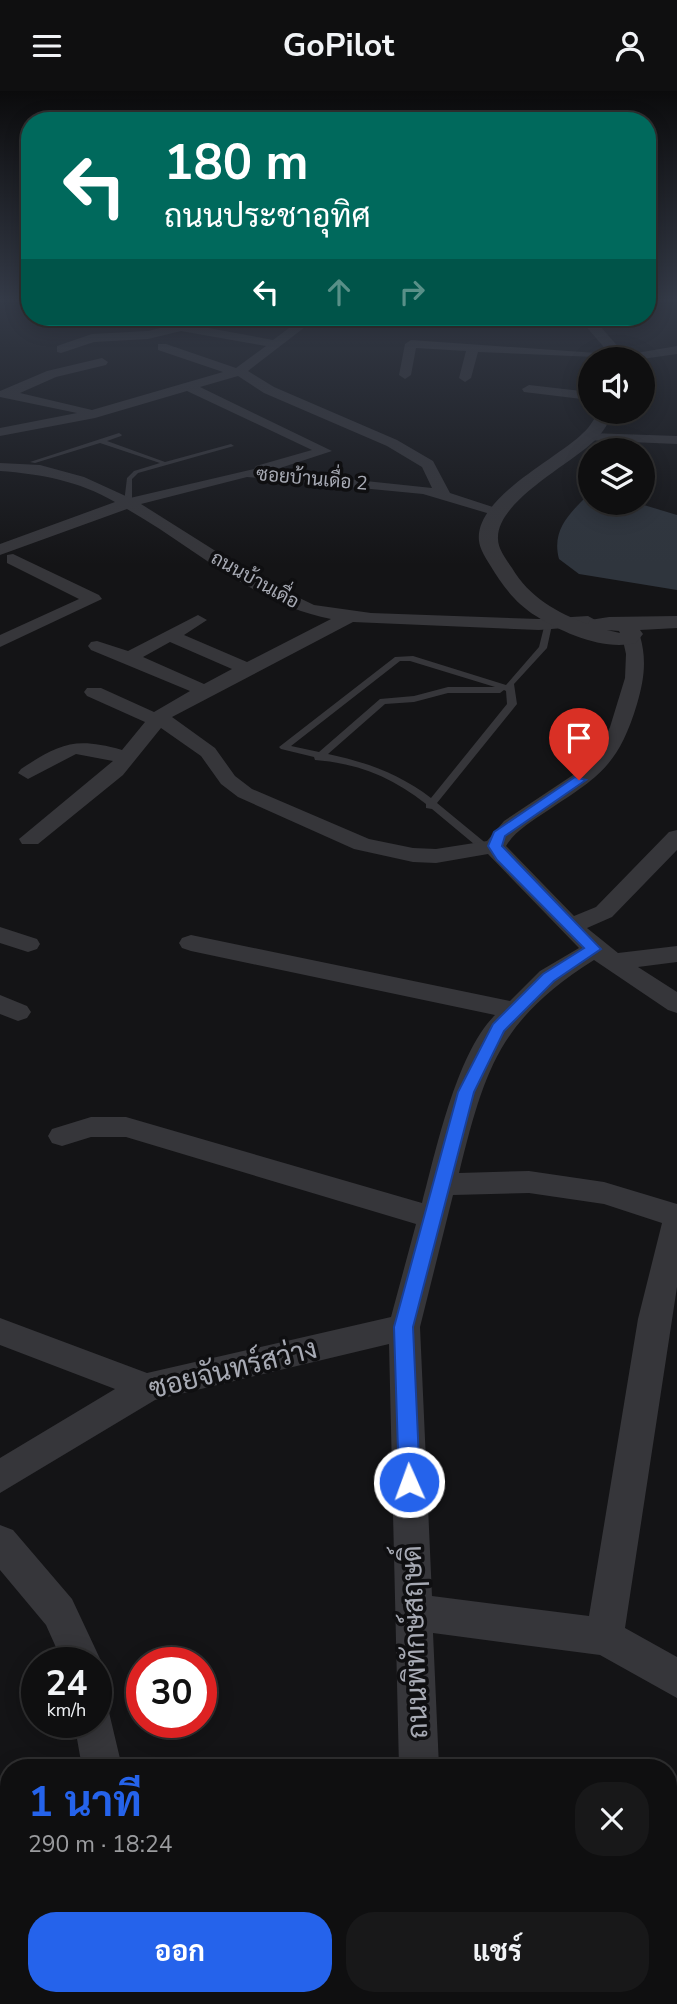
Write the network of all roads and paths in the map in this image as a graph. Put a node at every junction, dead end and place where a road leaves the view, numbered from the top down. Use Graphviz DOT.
graph roads {
  1 [pos="190,387"];
  2 [pos="264,387"];
  3 [pos="529,389"];
  4 [pos="3,393"];
  5 [pos="578,395"];
  6 [pos="95,414"];
  7 [pos="598,424"];
  8 [pos="0,432"];
  9 [pos="119,435"];
  10 [pos="590,437"];
  11 [pos="677,440"];
  12 [pos="99,441"];
  13 [pos="232,446"];
  14 [pos="9,447"];
  15 [pos="164,463"];
  16 [pos="36,465"];
  17 [pos="0,467"];
  18 [pos="247,473"];
  19 [pos="443,493"];
  20 [pos="128,503"];
  21 [pos="497,511"];
  22 [pos="7,554"];
  23 [pos="352,615"];
  24 [pos="198,620"];
  25 [pos="675,622"];
  26 [pos="594,627"];
  27 [pos="170,635"];
  28 [pos="0,642"];
  29 [pos="97,646"];
  30 [pos="136,653"];
  31 [pos="247,669"];
  32 [pos="511,689"];
  33 [pos="204,691"];
  34 [pos="94,692"];
  35 [pos="158,719"];
  36 [pos="126,758"];
  37 [pos="317,758"];
  38 [pos="28,773"];
  39 [pos="430,806"];
  40 [pos="677,837"];
  41 [pos="30,839"];
  42 [pos="490,846"];
  43 [pos="570,926"];
  44 [pos="0,935"];
  45 [pos="191,943"];
  46 [pos="28,944"];
  47 [pos="677,954"];
  48 [pos="603,956"];
  49 [pos="677,1004"];
  50 [pos="515,1011"];
  51 [pos="62,1136"];
  52 [pos="442,1184"];
  53 [pos="433,1218"];
  54 [pos="677,1218"];
  55 [pos="404,1327"];
  56 [pos="0,1331"];
  57 [pos="148,1387"];
  58 [pos="0,1477"];
  59 [pos="0,1542"];
  60 [pos="414,1612"];
  61 [pos="605,1637"];
  62 [pos="75,1647"];
  63 [pos="677,1679"];
  64 [pos="97,1738"];
  65 [pos="101,1759"];
  66 [pos="419,1759"];
  1 -- 6 [label="street"];
  1 -- 18 [label="street"];
  2 -- 19 [label="street"];
  3 -- 5 [label="street"];
  4 -- 6 [label="street"];
  6 -- 8 [label="street"];
  7 -- 10 [label="street"];
  9 -- 12 [label="lane"];
  10 -- 11 [label="street"];
  10 -- 21 [label="street"];
  12 -- 15 [label="lane"];
  12 -- 16 [label="lane"];
  13 -- 15 [label="lane"];
  14 -- 16 [label="street"];
  15 -- 20 [label="lane"];
  16 -- 17 [label="street"];
  16 -- 20 [label="street, ถนนบ้านเดื่อ"];
  18 -- 19 [label="street, ซอยบ้านเดื่อ 2"];
  18 -- 20 [label="street, ซอยบ้านเดื่อ 2"];
  19 -- 21 [label="street, ซอยบ้านเดื่อ 2"];
  20 -- 22 [label="street, ซอยบ้านเดื่อ 2"];
  20 -- 23 [label="street, ถนนบ้านเดื่อ"];
  21 -- 26 [label="street"];
  22 -- 28 [label="street"];
  23 -- 26 [label="street, ถนนบ้านเดื่อ"];
  23 -- 31 [label="street"];
  24 -- 27 [label="street"];
  25 -- 26 [label="street"];
  26 -- 32 [label="lane"];
  26 -- 42 [label="street"];
  27 -- 30 [label="street"];
  27 -- 31 [label="street"];
  29 -- 33 [label="street"];
  31 -- 33 [label="street"];
  32 -- 37 [label="lane"];
  32 -- 37 [label="lane"];
  32 -- 39 [label="lane"];
  33 -- 35 [label="street"];
  34 -- 35 [label="street"];
  35 -- 36 [label="street"];
  35 -- 42 [label="street"];
  36 -- 38 [label="street"];
  36 -- 41 [label="street"];
  37 -- 39 [label="lane"];
  39 -- 42 [label="lane"];
  40 -- 43 [label="street"];
  42 -- 43 [label="street"];
  43 -- 48 [label="street"];
  44 -- 46 [label="street"];
  45 -- 50 [label="street"];
  47 -- 48 [label="street"];
  48 -- 49 [label="street"];
  48 -- 50 [label="street, ถนนพิทักษ์สฤษดิ์"];
  50 -- 52 [label="street, ถนนพิทักษ์สฤษดิ์"];
  51 -- 53 [label="street"];
  52 -- 53 [label="street, ถนนพิทักษ์สฤษดิ์"];
  52 -- 54 [label="street"];
  53 -- 55 [label="street, ถนนพิทักษ์สฤษดิ์"];
  54 -- 61 [label="street"];
  55 -- 57 [label="street, ซอยจันทร์สว่าง"];
  55 -- 60 [label="street, ถนนพิทักษ์สฤษดิ์"];
  56 -- 57 [label="street"];
  57 -- 58 [label="street, ซอยจันทร์สว่าง"];
  59 -- 62 [label="street"];
  60 -- 61 [label="street"];
  60 -- 66 [label="street, ถนนพิทักษ์สฤษดิ์"];
  61 -- 63 [label="street"];
  64 -- 65 [label="street"];
}
